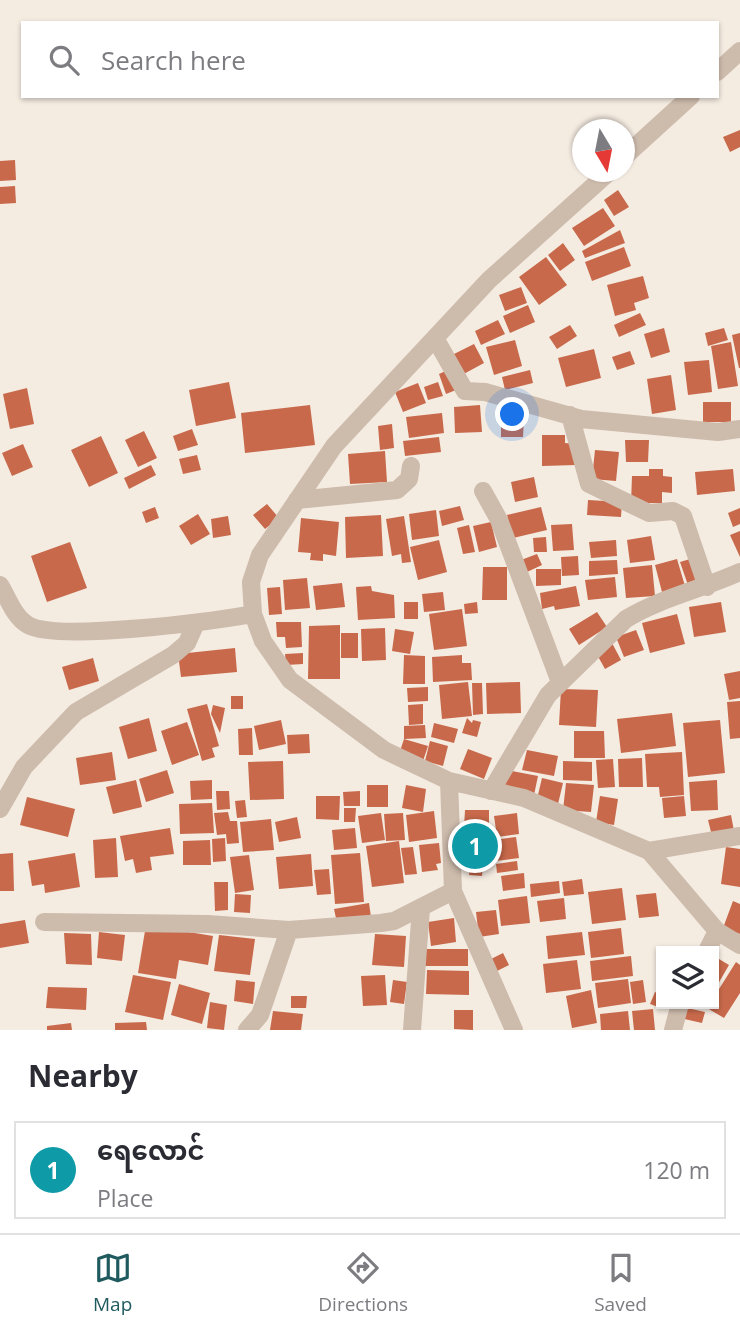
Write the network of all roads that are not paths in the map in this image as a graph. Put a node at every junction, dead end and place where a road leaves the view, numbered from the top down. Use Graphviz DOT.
graph roads {
  1 [pos="740,51"];
  2 [pos="719,70"];
  3 [pos="689,98"];
  4 [pos="635,148"];
  5 [pos="598,182"];
  6 [pos="435,338"];
  7 [pos="570,415"];
  8 [pos="740,429"];
  9 [pos="411,466"];
  10 [pos="483,491"];
  11 [pos="297,500"];
  12 [pos="740,572"];
  13 [pos="0,585"];
  14 [pos="707,587"];
  15 [pos="253,614"];
  16 [pos="194,625"];
  17 [pos="560,682"];
  18 [pos="449,781"];
  19 [pos="491,790"];
  20 [pos="0,808"];
  21 [pos="740,836"];
  22 [pos="649,851"];
  23 [pos="453,891"];
  24 [pos="421,908"];
  25 [pos="44,922"];
  26 [pos="289,930"];
  27 [pos="717,930"];
  28 [pos="740,945"];
  29 [pos="709,946"];
  30 [pos="679,1009"];
  31 [pos="251,1029"];
  32 [pos="412,1030"];
  33 [pos="514,1030"];
  34 [pos="673,1030"];
  1 -- 2 [label="street"];
  3 -- 4 [label="street"];
  5 -- 6 [label="street"];
  6 -- 7 [label="street"];
  6 -- 11 [label="street"];
  7 -- 8 [label="street"];
  7 -- 14 [label="street"];
  9 -- 11 [label="street"];
  10 -- 17 [label="street"];
  11 -- 15 [label="street"];
  12 -- 14 [label="street"];
  13 -- 16 [label="street"];
  14 -- 17 [label="street"];
  15 -- 16 [label="street"];
  15 -- 18 [label="street"];
  16 -- 20 [label="street"];
  17 -- 19 [label="street"];
  18 -- 19 [label="street"];
  18 -- 23 [label="street"];
  19 -- 22 [label="street"];
  21 -- 22 [label="street"];
  22 -- 27 [label="street"];
  23 -- 24 [label="street"];
  23 -- 33 [label="street"];
  24 -- 26 [label="street"];
  24 -- 32 [label="street"];
  25 -- 26 [label="street"];
  26 -- 31 [label="street"];
  27 -- 28 [label="street"];
  27 -- 29 [label="street"];
  30 -- 34 [label="street"];
}
